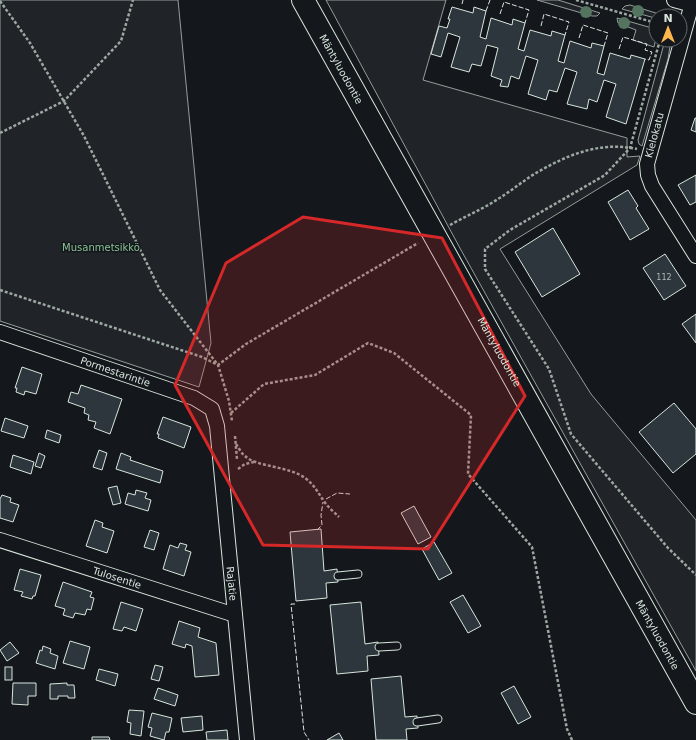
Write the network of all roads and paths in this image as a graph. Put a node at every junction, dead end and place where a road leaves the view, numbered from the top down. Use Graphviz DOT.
graph roads {
  1 [pos="133,0"];
  2 [pos="303,0"];
  3 [pos="576,0"];
  4 [pos="674,0"];
  5 [pos="0,1"];
  6 [pos="694,4"];
  7 [pos="648,22"];
  8 [pos="658,48"];
  9 [pos="64,101"];
  10 [pos="0,133"];
  11 [pos="630,148"];
  12 [pos="649,152"];
  13 [pos="446,227"];
  14 [pos="422,240"];
  15 [pos="696,256"];
  16 [pos="0,290"];
  17 [pos="0,332"];
  18 [pos="218,366"];
  19 [pos="231,413"];
  20 [pos="217,426"];
  21 [pos="233,428"];
  22 [pos="234,436"];
  23 [pos="236,444"];
  24 [pos="255,462"];
  25 [pos="339,517"];
  26 [pos="0,540"];
  27 [pos="358,574"];
  28 [pos="696,574"];
  29 [pos="338,576"];
  30 [pos="235,615"];
  31 [pos="397,646"];
  32 [pos="379,647"];
  33 [pos="696,703"];
  34 [pos="438,719"];
  35 [pos="417,722"];
  36 [pos="247,740"];
  37 [pos="572,740"];
  1 -- 9 [label="path"];
  2 -- 33 [label="highway, Mäntyluodontie"];
  3 -- 7 [label="path"];
  4 -- 6 [label="street"];
  5 -- 9 [label="path"];
  6 -- 12 [label="street, Kielokatu"];
  8 -- 11 [label="path"];
  9 -- 10 [label="path"];
  9 -- 18 [label="path"];
  11 -- 12 [label="path"];
  11 -- 13 [label="path"];
  11 -- 28 [label="path"];
  12 -- 15 [label="street, Kielokatu"];
  14 -- 18 [label="path"];
  16 -- 18 [label="path"];
  17 -- 20 [label="street, Pormestarintie"];
  18 -- 19 [label="path"];
  19 -- 21 [label="path"];
  19 -- 37 [label="path"];
  20 -- 30 [label="street, Rajatie"];
  22 -- 23 [label="path"];
  23 -- 24 [label="path"];
  23 -- 24 [label="path"];
  24 -- 25 [label="path"];
  26 -- 30 [label="street, Tulosentie"];
  27 -- 29 [label="lane"];
  30 -- 36 [label="street, Rajatie"];
  31 -- 32 [label="lane"];
  34 -- 35 [label="lane"];
}
